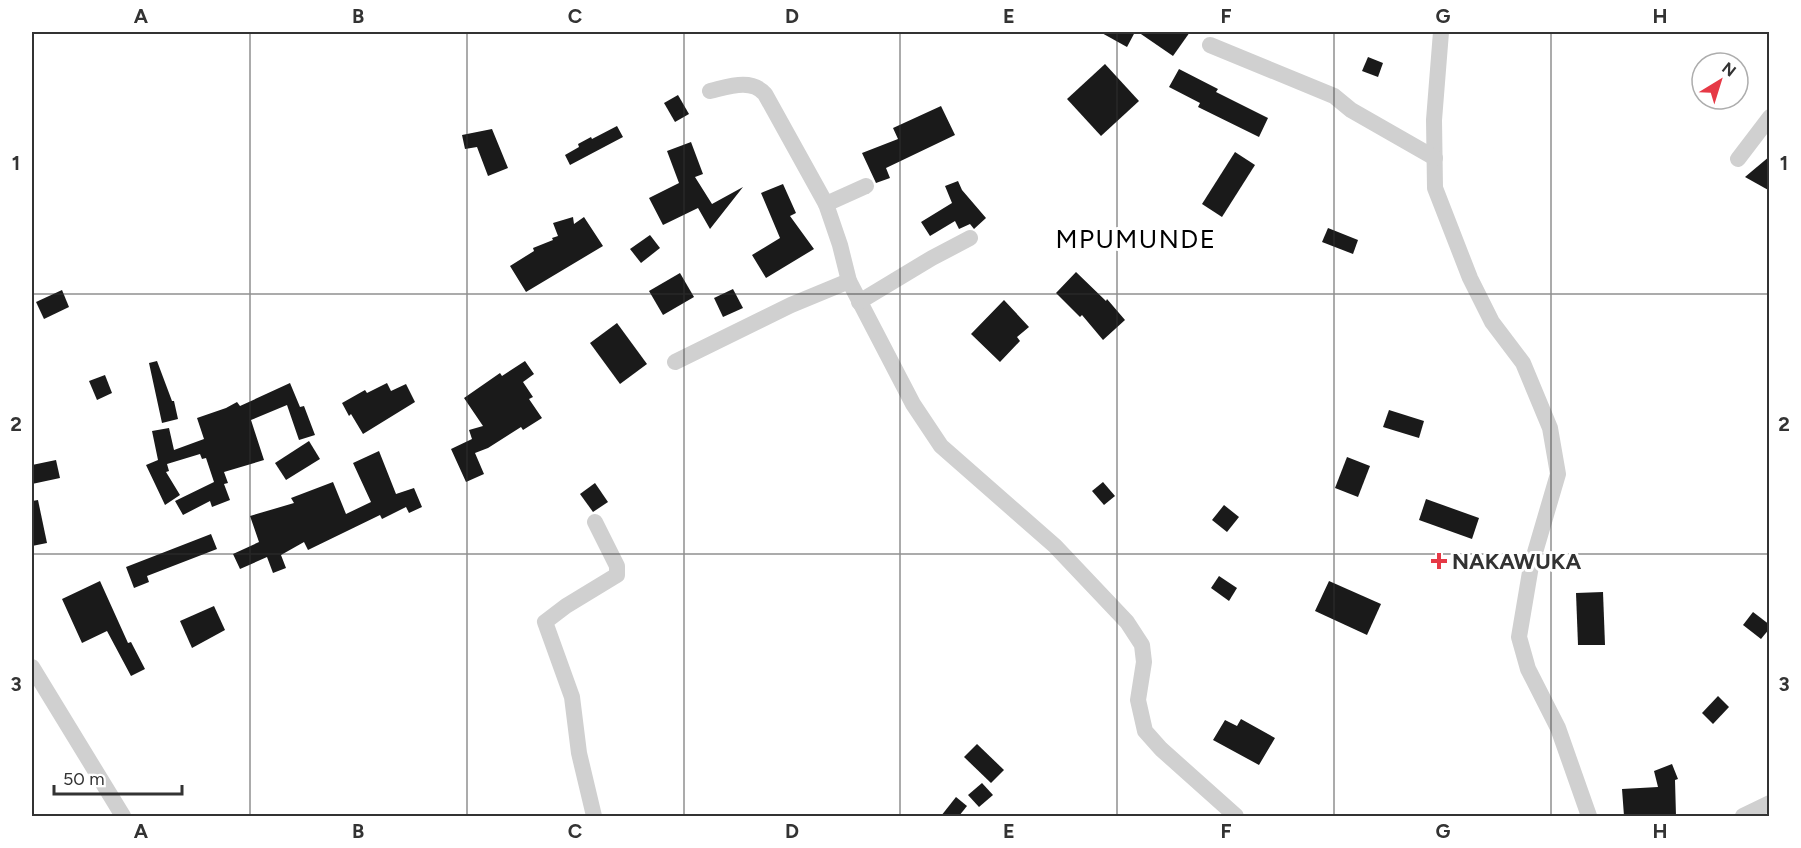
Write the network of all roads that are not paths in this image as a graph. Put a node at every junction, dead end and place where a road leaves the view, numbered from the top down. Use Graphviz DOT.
graph roads {
  1 [pos="1441,32"];
  2 [pos="1210,45"];
  3 [pos="710,91"];
  4 [pos="1770,117"];
  5 [pos="1435,158"];
  6 [pos="1738,159"];
  7 [pos="866,186"];
  8 [pos="826,204"];
  9 [pos="970,238"];
  10 [pos="849,281"];
  11 [pos="859,302"];
  12 [pos="675,362"];
  13 [pos="596,522"];
  14 [pos="32,667"];
  15 [pos="1770,802"];
  16 [pos="123,816"];
  17 [pos="594,816"];
  18 [pos="1236,816"];
  19 [pos="1589,816"];
  20 [pos="1743,816"];
  1 -- 5 [label="street"];
  2 -- 5 [label="street"];
  3 -- 8 [label="street"];
  4 -- 6 [label="street"];
  5 -- 19 [label="street"];
  7 -- 8 [label="street"];
  8 -- 10 [label="street"];
  9 -- 11 [label="street"];
  10 -- 11 [label="street"];
  10 -- 12 [label="street"];
  11 -- 18 [label="street"];
  13 -- 17 [label="street"];
  14 -- 16 [label="street"];
  15 -- 20 [label="street"];
}
